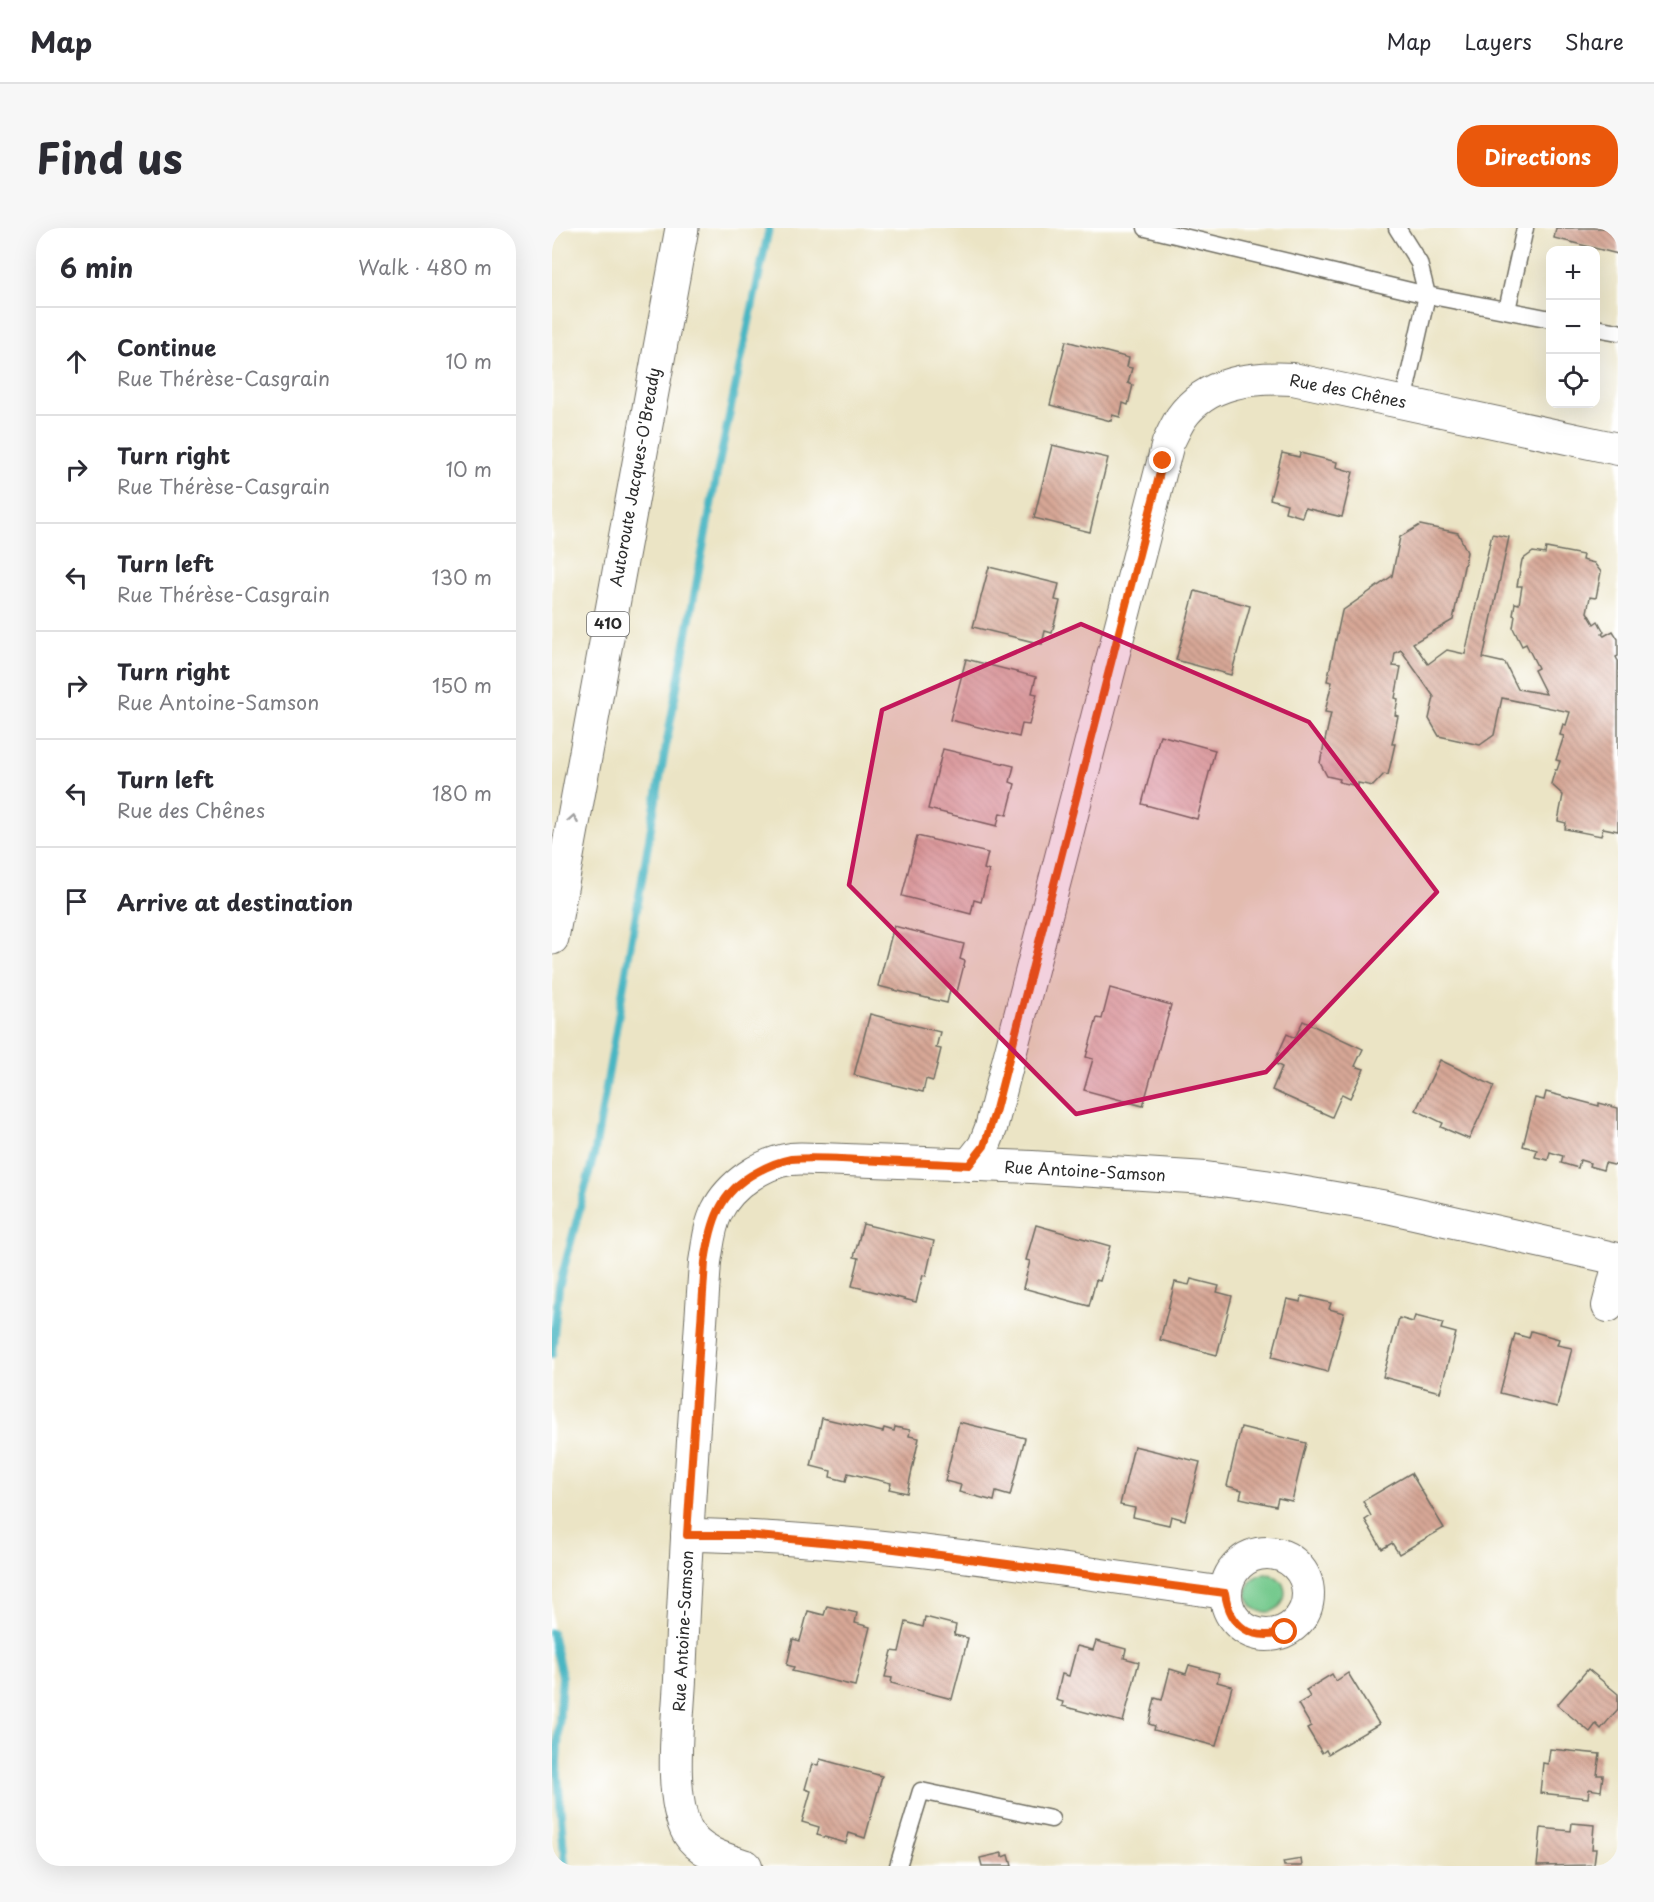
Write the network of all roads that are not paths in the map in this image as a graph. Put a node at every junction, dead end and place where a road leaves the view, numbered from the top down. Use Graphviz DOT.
graph roads {
  1 [pos="682,228"];
  2 [pos="688,228"];
  3 [pos="1146,228"];
  4 [pos="1398,228"];
  5 [pos="1526,228"];
  6 [pos="1427,295"];
  7 [pos="666,310"];
  8 [pos="1507,310"];
  9 [pos="1546,318"];
  10 [pos="1600,329"];
  11 [pos="1618,332"];
  12 [pos="1403,402"];
  13 [pos="1618,448"];
  14 [pos="552,938"];
  15 [pos="969,1165"];
  16 [pos="1618,1259"];
  17 [pos="1618,1267"];
  18 [pos="1608,1306"];
  19 [pos="687,1535"];
  20 [pos="1225,1593"];
  21 [pos="1051,1820"];
  22 [pos="746,1866"];
  23 [pos="898,1866"];
  1 -- 7 [label="highway, Autoroute Jacques-O'Bready / 410"];
  2 -- 7 [label="highway"];
  3 -- 6 [label="lane"];
  4 -- 6 [label="lane"];
  5 -- 8 [label="lane"];
  6 -- 8 [label="lane"];
  6 -- 12 [label="lane"];
  14 -- 7 [label="highway, Autoroute Jacques-O'Bready / 410, one-way"];
  8 -- 9 [label="lane"];
  10 -- 11 [label="lane"];
  12 -- 13 [label="street, Rue des Chênes"];
  12 -- 15 [label="street, Rue des Chênes"];
  15 -- 16 [label="street, Rue Antoine-Samson"];
  15 -- 19 [label="street, Rue Antoine-Samson"];
  17 -- 18 [label="street"];
  19 -- 20 [label="street"];
  19 -- 22 [label="street, Rue Antoine-Samson"];
  21 -- 23 [label="lane"];
}
